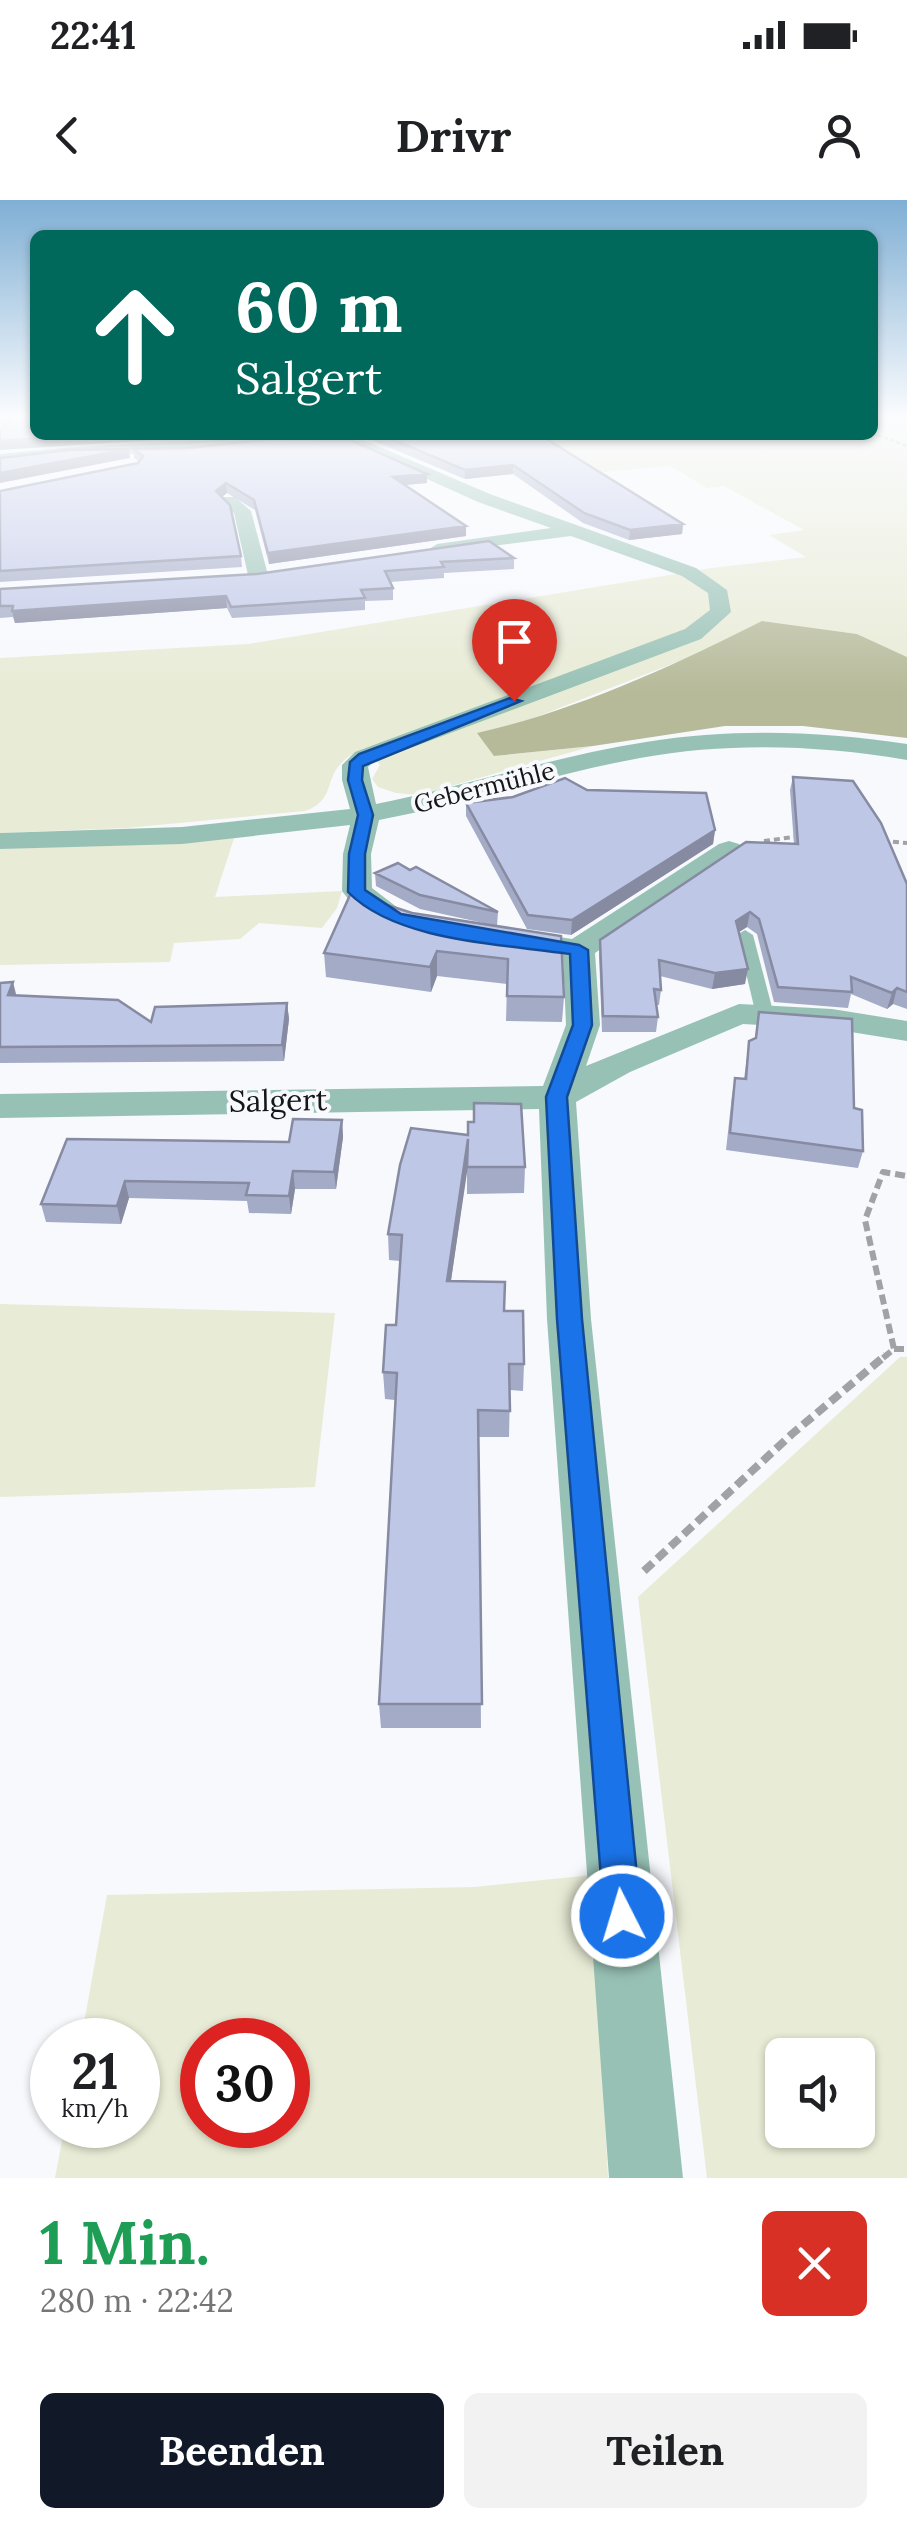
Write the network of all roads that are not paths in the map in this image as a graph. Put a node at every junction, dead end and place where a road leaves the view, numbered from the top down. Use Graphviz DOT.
graph roads {
  1 [pos="238,508"];
  2 [pos="514,508"];
  3 [pos="577,530"];
  4 [pos="424,552"];
  5 [pos="258,574"];
  6 [pos="907,752"];
  7 [pos="366,815"];
  8 [pos="0,841"];
  9 [pos="729,850"];
  10 [pos="429,926"];
  11 [pos="480,934"];
  12 [pos="745,935"];
  13 [pos="579,950"];
  14 [pos="766,1015"];
  15 [pos="907,1031"];
  16 [pos="556,1097"];
  17 [pos="0,1106"];
  18 [pos="646,2178"];
  1 -- 5 [label="street"];
  2 -- 3 [label="street"];
  3 -- 4 [label="street"];
  3 -- 7 [label="street"];
  6 -- 7 [label="street, Gebermühle"];
  7 -- 8 [label="street, Gebermühle"];
  7 -- 10 [label="street"];
  9 -- 13 [label="street"];
  11 -- 13 [label="street"];
  12 -- 14 [label="lane"];
  13 -- 16 [label="street"];
  14 -- 15 [label="street, Salgert"];
  14 -- 16 [label="street, Salgert"];
  16 -- 17 [label="street, Salgert"];
  16 -- 18 [label="street"];
}
